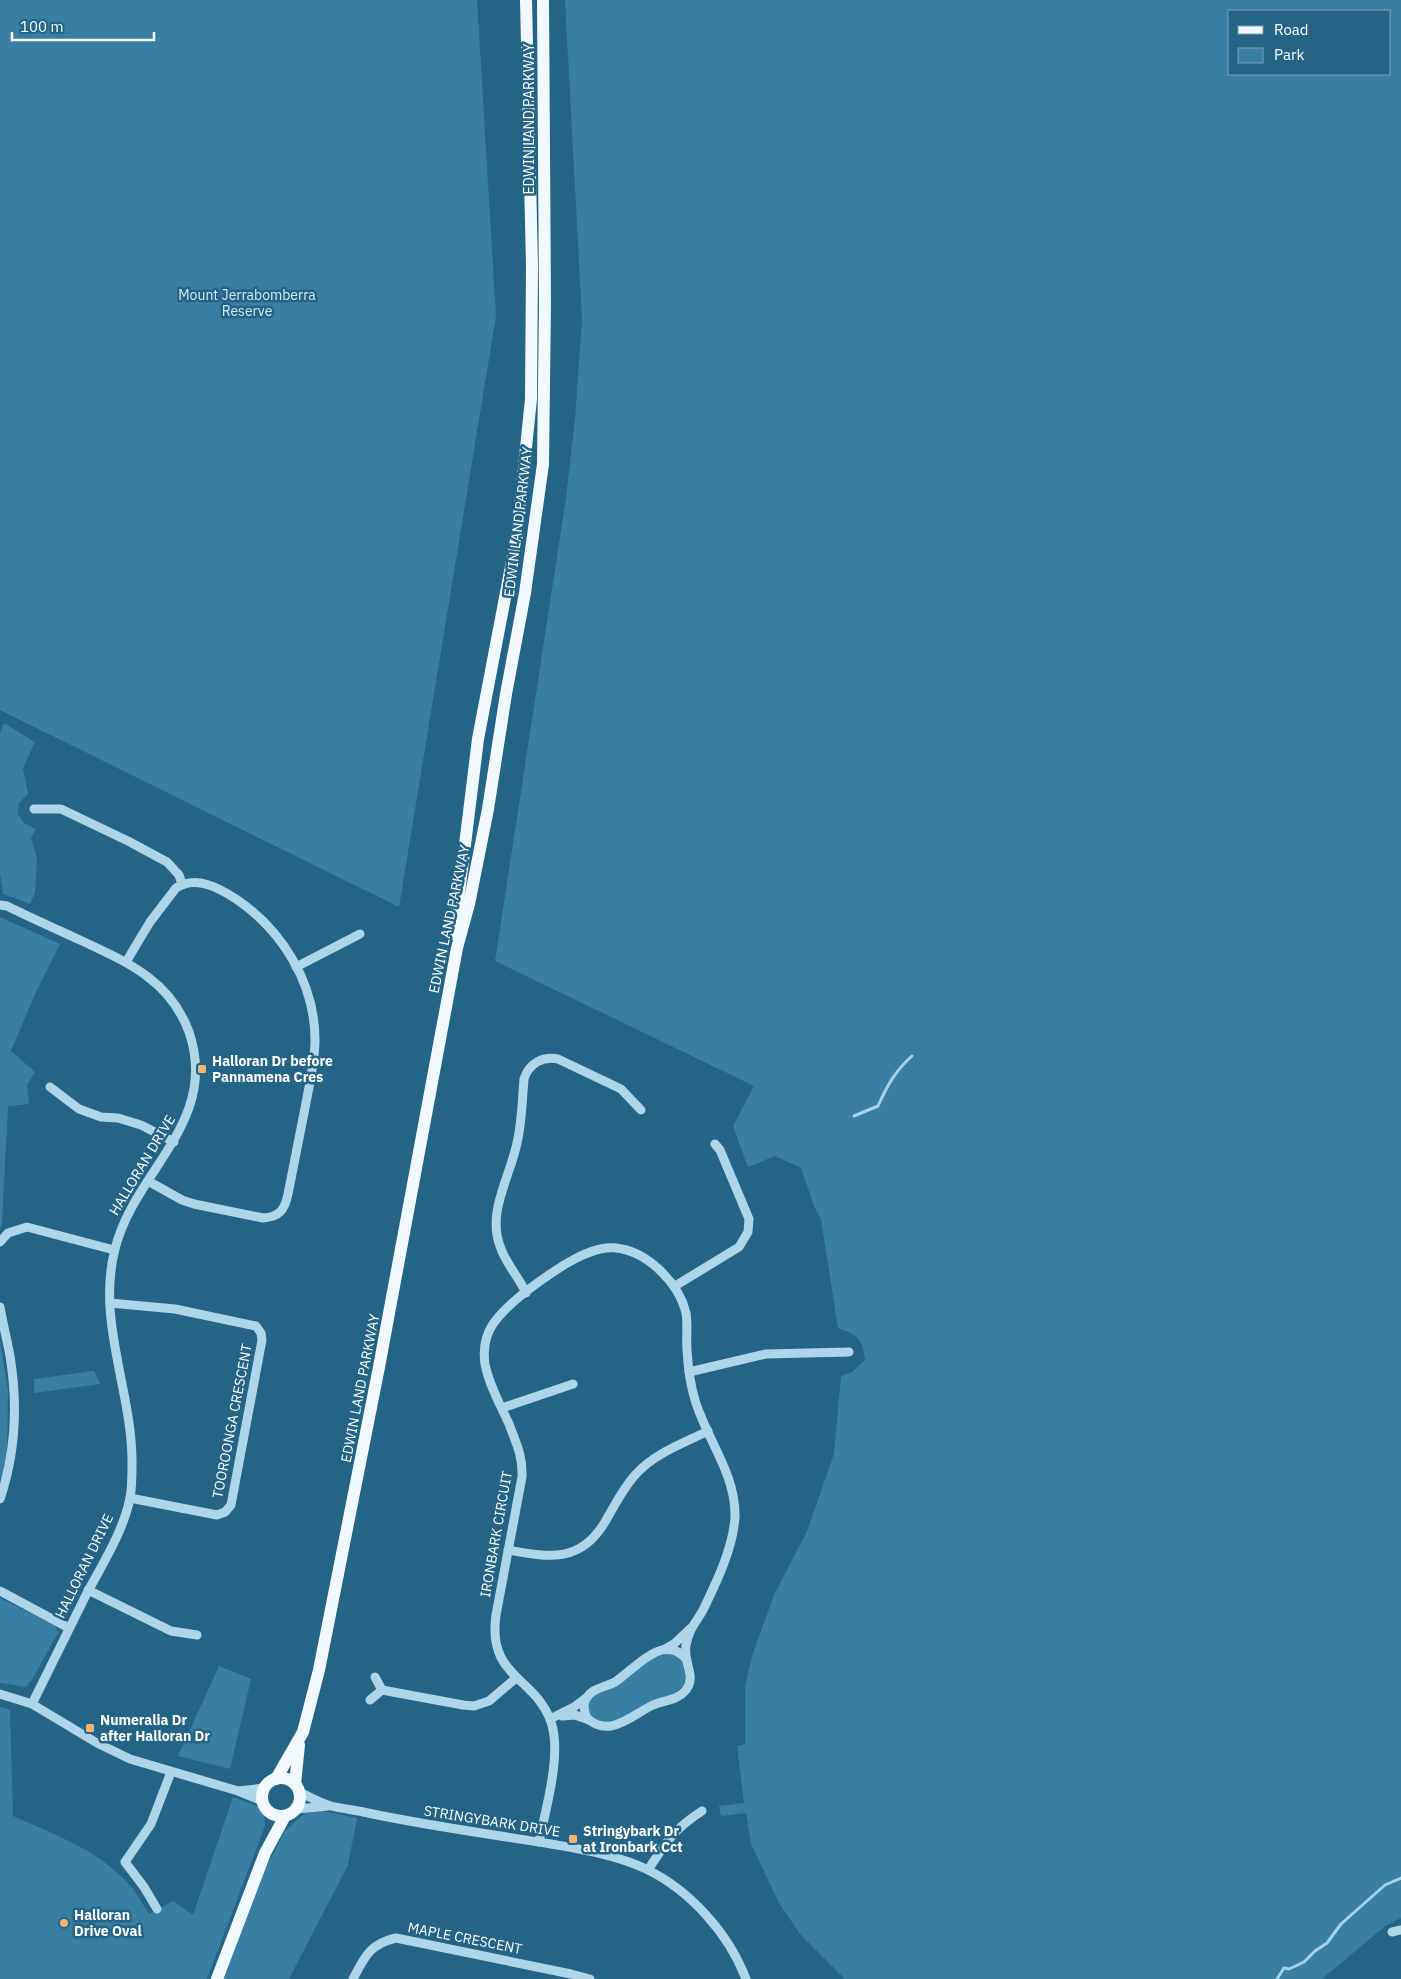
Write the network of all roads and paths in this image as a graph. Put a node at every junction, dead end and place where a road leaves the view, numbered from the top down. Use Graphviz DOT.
graph roads {
  1 [pos="526,0"];
  2 [pos="543,0"];
  3 [pos="34,809"];
  4 [pos="182,884"];
  5 [pos="0,905"];
  6 [pos="360,934"];
  7 [pos="126,962"];
  8 [pos="296,968"];
  9 [pos="439,1039"];
  10 [pos="50,1087"];
  11 [pos="641,1110"];
  12 [pos="174,1142"];
  13 [pos="715,1144"];
  14 [pos="148,1181"];
  15 [pos="0,1242"];
  16 [pos="114,1250"];
  17 [pos="675,1286"];
  18 [pos="526,1293"];
  19 [pos="110,1303"];
  20 [pos="0,1307"];
  21 [pos="849,1352"];
  22 [pos="689,1372"];
  23 [pos="573,1384"];
  24 [pos="502,1408"];
  25 [pos="708,1431"];
  26 [pos="130,1498"];
  27 [pos="0,1499"];
  28 [pos="508,1550"];
  29 [pos="88,1590"];
  30 [pos="0,1591"];
  31 [pos="693,1626"];
  32 [pos="69,1628"];
  33 [pos="197,1635"];
  34 [pos="663,1650"];
  35 [pos="687,1660"];
  36 [pos="375,1677"];
  37 [pos="516,1678"];
  38 [pos="382,1690"];
  39 [pos="0,1694"];
  40 [pos="586,1698"];
  41 [pos="370,1700"];
  42 [pos="32,1704"];
  43 [pos="550,1718"];
  44 [pos="589,1720"];
  45 [pos="300,1740"];
  46 [pos="171,1772"];
  47 [pos="276,1779"];
  48 [pos="264,1788"];
  49 [pos="297,1788"];
  50 [pos="238,1790"];
  51 [pos="262,1802"];
  52 [pos="330,1806"];
  53 [pos="297,1809"];
  54 [pos="702,1811"];
  55 [pos="271,1814"];
  56 [pos="285,1816"];
  57 [pos="539,1842"];
  58 [pos="265,1853"];
  59 [pos="648,1870"];
  60 [pos="157,1910"];
  61 [pos="217,1979"];
  62 [pos="353,1979"];
  63 [pos="590,1979"];
  64 [pos="746,1979"];
  1 -- 9 [label="main road, EDWIN LAND PARKWAY"];
  2 -- 9 [label="main road, EDWIN LAND PARKWAY"];
  3 -- 4 [label="street"];
  4 -- 7 [label="street"];
  4 -- 8 [label="street"];
  5 -- 7 [label="street, HALLORAN DRIVE"];
  6 -- 8 [label="street"];
  7 -- 12 [label="street, HALLORAN DRIVE"];
  8 -- 14 [label="street"];
  9 -- 45 [label="main road, EDWIN LAND PARKWAY"];
  10 -- 12 [label="street"];
  11 -- 18 [label="street"];
  12 -- 14 [label="street, HALLORAN DRIVE"];
  13 -- 17 [label="street"];
  14 -- 16 [label="street, HALLORAN DRIVE"];
  15 -- 16 [label="street"];
  16 -- 19 [label="street, HALLORAN DRIVE"];
  17 -- 18 [label="street, IRONBARK CIRCUIT"];
  17 -- 22 [label="street, IRONBARK CIRCUIT"];
  18 -- 24 [label="street, IRONBARK CIRCUIT"];
  19 -- 26 [label="street, HALLORAN DRIVE"];
  19 -- 26 [label="street, TOOROONGA CRESCENT"];
  20 -- 27 [label="street"];
  21 -- 22 [label="street"];
  22 -- 25 [label="street, IRONBARK CIRCUIT"];
  23 -- 24 [label="street"];
  24 -- 28 [label="street, IRONBARK CIRCUIT"];
  25 -- 28 [label="street"];
  25 -- 31 [label="street, IRONBARK CIRCUIT"];
  26 -- 29 [label="street, HALLORAN DRIVE"];
  28 -- 37 [label="street, IRONBARK CIRCUIT"];
  29 -- 32 [label="street, HALLORAN DRIVE"];
  29 -- 33 [label="street"];
  30 -- 32 [label="street"];
  31 -- 34 [label="street, IRONBARK CIRCUIT"];
  31 -- 35 [label="street, IRONBARK CIRCUIT"];
  32 -- 42 [label="street, HALLORAN DRIVE"];
  34 -- 35 [label="street"];
  34 -- 40 [label="street, IRONBARK CIRCUIT"];
  35 -- 44 [label="street, IRONBARK CIRCUIT"];
  36 -- 38 [label="street"];
  37 -- 38 [label="street"];
  37 -- 43 [label="street, IRONBARK CIRCUIT"];
  38 -- 41 [label="street"];
  39 -- 42 [label="street"];
  40 -- 43 [label="street, IRONBARK CIRCUIT"];
  40 -- 44 [label="street"];
  42 -- 46 [label="street"];
  43 -- 44 [label="street, IRONBARK CIRCUIT"];
  43 -- 57 [label="street, IRONBARK CIRCUIT"];
  45 -- 47 [label="main road, EDWIN LAND PARKWAY"];
  45 -- 49 [label="main road, EDWIN LAND PARKWAY"];
  46 -- 50 [label="street"];
  46 -- 60 [label="street"];
  47 -- 48 [label="main road"];
  47 -- 49 [label="main road"];
  48 -- 50 [label="street"];
  48 -- 51 [label="main road"];
  49 -- 52 [label="street, STRINGYBARK DRIVE"];
  49 -- 53 [label="main road"];
  50 -- 51 [label="street"];
  51 -- 55 [label="main road"];
  52 -- 53 [label="street, STRINGYBARK DRIVE"];
  52 -- 57 [label="street, STRINGYBARK DRIVE"];
  53 -- 56 [label="main road"];
  54 -- 59 [label="street"];
  55 -- 56 [label="main road"];
  55 -- 58 [label="main road"];
  56 -- 58 [label="main road"];
  57 -- 59 [label="street, STRINGYBARK DRIVE"];
  58 -- 61 [label="main road"];
  59 -- 64 [label="street, STRINGYBARK DRIVE"];
  62 -- 63 [label="street, MAPLE CRESCENT"];
}
